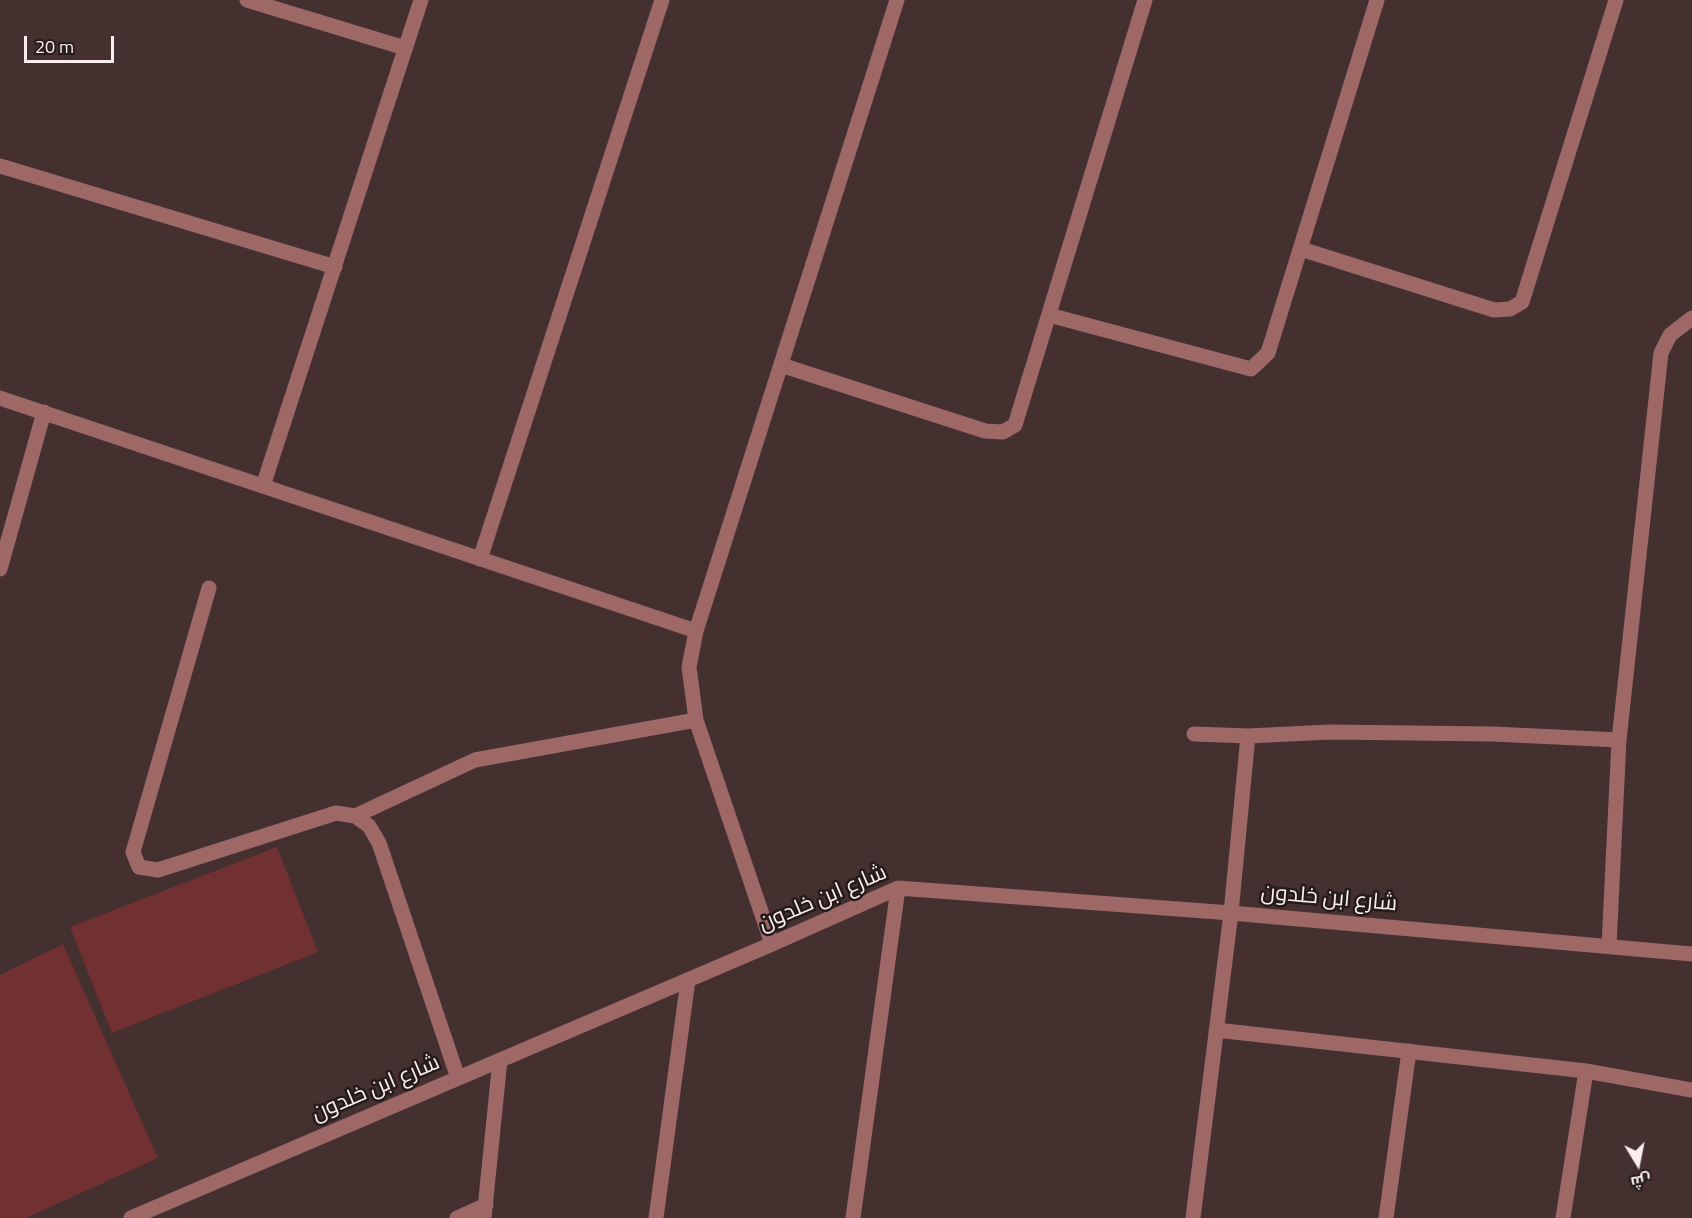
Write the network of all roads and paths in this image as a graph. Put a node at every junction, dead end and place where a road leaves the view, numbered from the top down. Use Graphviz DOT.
graph roads {
  1 [pos="247,0"];
  2 [pos="421,0"];
  3 [pos="662,0"];
  4 [pos="897,0"];
  5 [pos="1145,0"];
  6 [pos="1377,0"];
  7 [pos="1616,0"];
  8 [pos="405,48"];
  9 [pos="0,166"];
  10 [pos="1301,249"];
  11 [pos="334,267"];
  12 [pos="1048,315"];
  13 [pos="1692,318"];
  14 [pos="781,365"];
  15 [pos="0,398"];
  16 [pos="44,412"];
  17 [pos="263,486"];
  18 [pos="480,559"];
  19 [pos="0,569"];
  20 [pos="209,588"];
  21 [pos="696,631"];
  22 [pos="696,720"];
  23 [pos="1194,734"];
  24 [pos="1248,736"];
  25 [pos="1619,740"];
  26 [pos="355,816"];
  27 [pos="898,888"];
  28 [pos="1231,913"];
  29 [pos="772,944"];
  30 [pos="1609,946"];
  31 [pos="1692,954"];
  32 [pos="688,980"];
  33 [pos="1216,1030"];
  34 [pos="1409,1051"];
  35 [pos="500,1060"];
  36 [pos="1586,1071"];
  37 [pos="458,1078"];
  38 [pos="1692,1090"];
  39 [pos="485,1212"];
  40 [pos="131,1218"];
  41 [pos="457,1218"];
  42 [pos="656,1218"];
  43 [pos="853,1218"];
  44 [pos="1193,1218"];
  45 [pos="1386,1218"];
  46 [pos="1563,1218"];
  1 -- 8 [label="street"];
  2 -- 8 [label="street"];
  3 -- 18 [label="street"];
  4 -- 14 [label="street"];
  5 -- 12 [label="street"];
  6 -- 10 [label="street"];
  7 -- 10 [label="street"];
  8 -- 11 [label="street"];
  9 -- 11 [label="street"];
  10 -- 12 [label="street"];
  11 -- 17 [label="street"];
  12 -- 14 [label="street"];
  13 -- 25 [label="street"];
  14 -- 21 [label="street"];
  15 -- 16 [label="street"];
  16 -- 17 [label="street"];
  16 -- 19 [label="street"];
  17 -- 18 [label="street"];
  18 -- 21 [label="street"];
  20 -- 26 [label="street"];
  21 -- 22 [label="street"];
  22 -- 26 [label="street"];
  22 -- 29 [label="street"];
  23 -- 24 [label="street"];
  24 -- 25 [label="street"];
  24 -- 28 [label="street"];
  25 -- 30 [label="street"];
  26 -- 37 [label="street"];
  27 -- 28 [label="street, شارع ابن خلدون"];
  27 -- 29 [label="street, شارع ابن خلدون"];
  27 -- 43 [label="street"];
  28 -- 30 [label="street, شارع ابن خلدون"];
  28 -- 33 [label="street"];
  29 -- 32 [label="street, شارع ابن خلدون"];
  30 -- 31 [label="street, شارع ابن خلدون"];
  32 -- 35 [label="street, شارع ابن خلدون"];
  32 -- 42 [label="street"];
  33 -- 34 [label="street"];
  33 -- 44 [label="street"];
  34 -- 36 [label="street"];
  34 -- 45 [label="street"];
  35 -- 37 [label="street, شارع ابن خلدون"];
  35 -- 39 [label="street"];
  36 -- 38 [label="street"];
  36 -- 46 [label="street"];
  37 -- 40 [label="street, شارع ابن خلدون"];
  39 -- 41 [label="street"];
}
